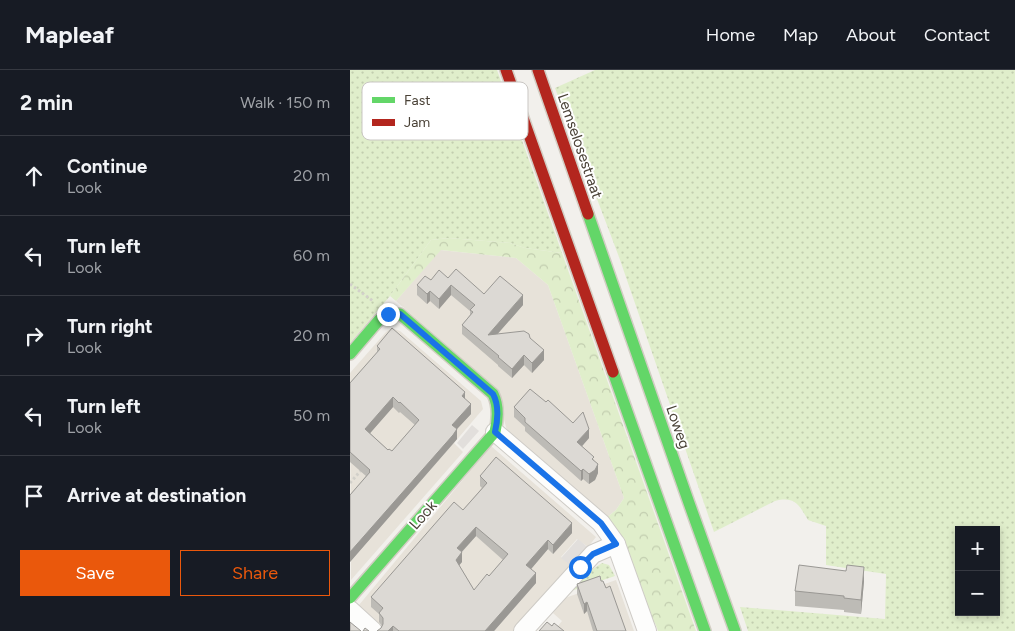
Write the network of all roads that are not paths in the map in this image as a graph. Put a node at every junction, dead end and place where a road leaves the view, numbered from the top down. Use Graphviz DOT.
graph roads {
  1 [pos="506,70"];
  2 [pos="538,70"];
  3 [pos="510,82"];
  4 [pos="528,130"];
  5 [pos="594,232"];
  6 [pos="350,354"];
  7 [pos="495,432"];
  8 [pos="616,544"];
  9 [pos="350,598"];
  10 [pos="350,610"];
  11 [pos="373,631"];
  12 [pos="523,631"];
  13 [pos="647,631"];
  14 [pos="705,631"];
  15 [pos="735,631"];
  1 -- 3 [label="street"];
  2 -- 5 [label="street, Lemselosestraat"];
  4 -- 14 [label="street"];
  5 -- 15 [label="street, Loweg"];
  6 -- 7 [label="street"];
  7 -- 8 [label="street"];
  7 -- 9 [label="street, Look"];
  8 -- 12 [label="street"];
  8 -- 13 [label="street"];
  10 -- 11 [label="street"];
}
